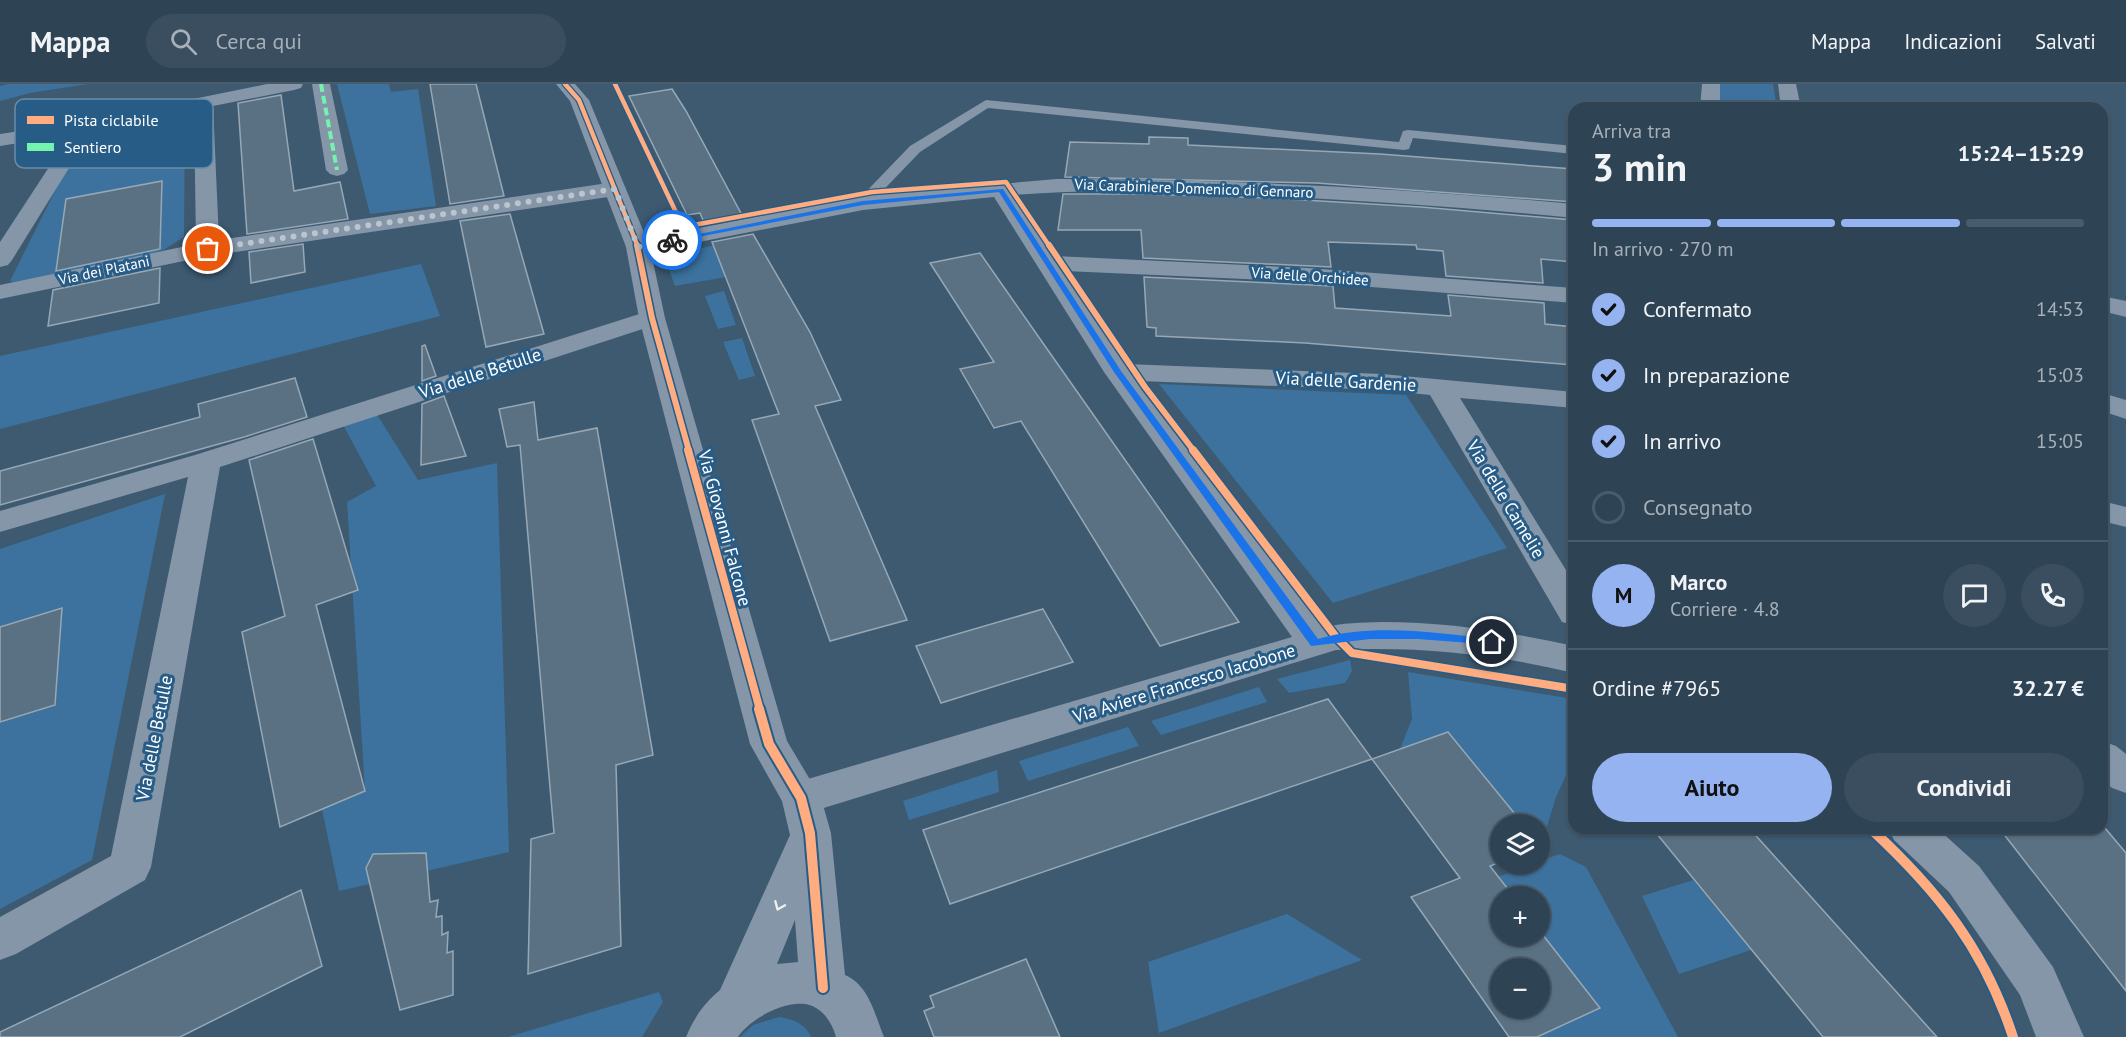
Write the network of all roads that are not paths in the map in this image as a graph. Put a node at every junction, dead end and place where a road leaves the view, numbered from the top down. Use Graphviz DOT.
graph roads {
  1 [pos="294,84"];
  2 [pos="321,84"];
  3 [pos="565,84"];
  4 [pos="1711,84"];
  5 [pos="1787,84"];
  6 [pos="213,101"];
  7 [pos="1710,102"];
  8 [pos="1790,102"];
  9 [pos="15,138"];
  10 [pos="0,140"];
  11 [pos="1568,149"];
  12 [pos="59,168"];
  13 [pos="205,168"];
  14 [pos="337,170"];
  15 [pos="615,189"];
  16 [pos="1000,190"];
  17 [pos="863,203"];
  18 [pos="1568,211"];
  19 [pos="638,247"];
  20 [pos="208,249"];
  21 [pos="0,260"];
  22 [pos="1047,263"];
  23 [pos="0,292"];
  24 [pos="1568,296"];
  25 [pos="2108,305"];
  26 [pos="2126,309"];
  27 [pos="652,318"];
  28 [pos="1118,372"];
  29 [pos="1439,386"];
  30 [pos="1568,399"];
  31 [pos="2108,403"];
  32 [pos="2126,410"];
  33 [pos="206,462"];
  34 [pos="2108,512"];
  35 [pos="2126,517"];
  36 [pos="0,522"];
  37 [pos="1568,603"];
  38 [pos="1315,643"];
  39 [pos="1568,659"];
  40 [pos="2108,762"];
  41 [pos="2126,777"];
  42 [pos="806,816"];
  43 [pos="1915,834"];
  44 [pos="0,940"];
  45 [pos="843,1010"];
  46 [pos="724,1020"];
  47 [pos="2060,1037"];
  1 -- 6 [label="street"];
  2 -- 14 [label="street"];
  3 -- 15 [label="street, Via Giovanni Falcone"];
  4 -- 7 [label="street"];
  5 -- 8 [label="street"];
  9 -- 10 [label="street"];
  11 -- 17 [label="lane"];
  12 -- 21 [label="street"];
  13 -- 20 [label="street"];
  15 -- 19 [label="street, Via Giovanni Falcone"];
  15 -- 20 [label="street, Via dei Platani"];
  16 -- 17 [label="street, Via Carabiniere Domenico di Gennaro"];
  16 -- 18 [label="street, Via Carabiniere Domenico di Gennaro"];
  16 -- 22 [label="street"];
  17 -- 19 [label="street, Via Carabiniere Domenico di Gennaro"];
  19 -- 27 [label="street, Via Giovanni Falcone"];
  20 -- 23 [label="street, Via dei Platani"];
  22 -- 24 [label="street, Via delle Orchidee"];
  22 -- 28 [label="street"];
  25 -- 26 [label="street"];
  27 -- 33 [label="street, Via delle Betulle"];
  27 -- 42 [label="street, Via Giovanni Falcone"];
  28 -- 29 [label="street, Via delle Gardenie"];
  28 -- 38 [label="street"];
  29 -- 30 [label="street, Via delle Gardenie"];
  29 -- 37 [label="street, Via delle Camelie"];
  31 -- 32 [label="street"];
  33 -- 36 [label="street, Via delle Betulle"];
  33 -- 44 [label="street, Via delle Betulle"];
  34 -- 35 [label="street"];
  38 -- 39 [label="street, Via Aviere Francesco Iacobone"];
  38 -- 42 [label="street, Via Aviere Francesco Iacobone"];
  40 -- 41 [label="street"];
  42 -- 45 [label="street, Via Giovanni Falcone"];
  42 -- 46 [label="street, one-way"];
  43 -- 47 [label="street"];
  45 -- 46 [label="street"];
}
